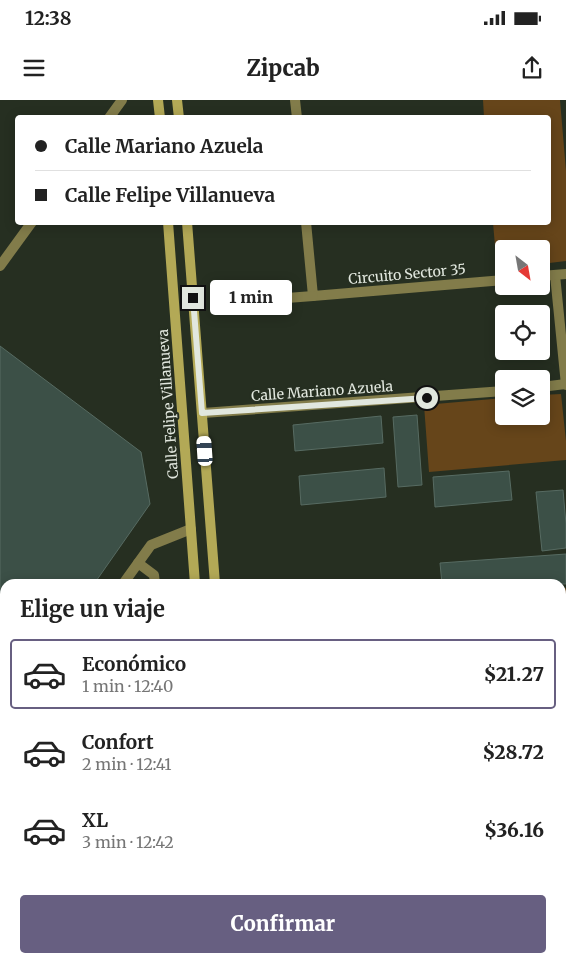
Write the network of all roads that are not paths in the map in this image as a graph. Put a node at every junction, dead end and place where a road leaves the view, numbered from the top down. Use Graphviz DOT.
graph roads {
  1 [pos="122,100"];
  2 [pos="158,100"];
  3 [pos="178,100"];
  4 [pos="295,100"];
  5 [pos="111,115"];
  6 [pos="160,115"];
  7 [pos="179,115"];
  8 [pos="296,115"];
  9 [pos="30,225"];
  10 [pos="168,225"];
  11 [pos="186,225"];
  12 [pos="306,225"];
  13 [pos="0,266"];
  14 [pos="566,274"];
  15 [pos="550,275"];
  16 [pos="555,275"];
  17 [pos="495,281"];
  18 [pos="313,296"];
  19 [pos="287,298"];
  20 [pos="566,384"];
  21 [pos="550,386"];
  22 [pos="495,392"];
  23 [pos="202,413"];
  24 [pos="191,529"];
  25 [pos="138,562"];
  26 [pos="126,579"];
  27 [pos="154,579"];
  28 [pos="195,579"];
  29 [pos="215,579"];
  1 -- 5 [label="street"];
  2 -- 6 [label="main road"];
  3 -- 7 [label="main road"];
  4 -- 8 [label="street"];
  9 -- 13 [label="street"];
  10 -- 24 [label="main road, Calle Felipe Villanueva"];
  11 -- 23 [label="main road"];
  12 -- 18 [label="street"];
  14 -- 16 [label="street"];
  15 -- 16 [label="street"];
  16 -- 20 [label="street"];
  17 -- 18 [label="street, Circuito Sector 35"];
  18 -- 19 [label="street, Circuito Sector 35"];
  20 -- 21 [label="street"];
  22 -- 23 [label="street, Calle Mariano Azuela"];
  23 -- 29 [label="main road"];
  24 -- 25 [label="street"];
  24 -- 28 [label="main road, Calle Felipe Villanueva"];
  25 -- 26 [label="street"];
  25 -- 27 [label="street"];
}
